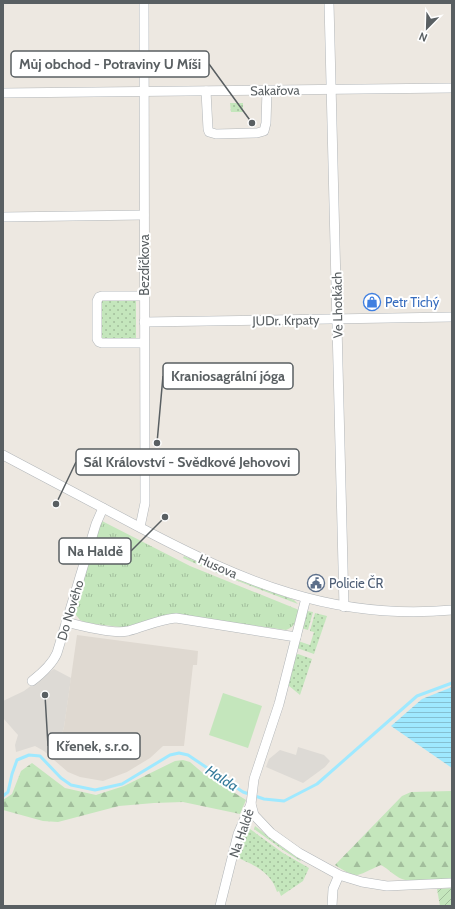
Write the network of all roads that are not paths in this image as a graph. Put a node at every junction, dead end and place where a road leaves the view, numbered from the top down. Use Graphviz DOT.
graph roads {
  1 [pos="144,3"];
  2 [pos="329,3"];
  3 [pos="452,88"];
  4 [pos="331,89"];
  5 [pos="267,90"];
  6 [pos="206,91"];
  7 [pos="144,92"];
  8 [pos="3,94"];
  9 [pos="144,215"];
  10 [pos="3,217"];
  11 [pos="144,296"];
  12 [pos="452,318"];
  13 [pos="337,319"];
  14 [pos="144,322"];
  15 [pos="144,343"];
  16 [pos="3,455"];
  17 [pos="103,508"];
  18 [pos="140,527"];
  19 [pos="306,598"];
  20 [pos="344,607"];
  21 [pos="452,610"];
  22 [pos="66,622"];
  23 [pos="296,637"];
  24 [pos="32,681"];
  25 [pos="251,804"];
  26 [pos="339,874"];
  27 [pos="452,883"];
  28 [pos="220,906"];
  29 [pos="332,906"];
  1 -- 7 [label="street, Bezdíčkova"];
  2 -- 4 [label="street, Ve Lhotkách"];
  3 -- 4 [label="street, Sakařova"];
  4 -- 5 [label="street, Sakařova"];
  4 -- 13 [label="street, Ve Lhotkách"];
  5 -- 6 [label="street, Sakařova"];
  5 -- 6 [label="street"];
  6 -- 7 [label="street, Sakařova"];
  7 -- 8 [label="street, Sakařova"];
  7 -- 9 [label="street, Bezdíčkova"];
  9 -- 10 [label="street"];
  9 -- 11 [label="street, Bezdíčkova"];
  11 -- 14 [label="street, Bezdíčkova"];
  11 -- 15 [label="street"];
  12 -- 13 [label="street, JUDr. Krpaty"];
  13 -- 14 [label="street, JUDr. Krpaty"];
  13 -- 20 [label="street, Ve Lhotkách"];
  14 -- 15 [label="street, Bezdíčkova"];
  15 -- 18 [label="street, Bezdíčkova"];
  16 -- 17 [label="street, Husova"];
  17 -- 18 [label="street, Husova"];
  17 -- 22 [label="street, Do Nového"];
  18 -- 19 [label="street, Husova"];
  19 -- 20 [label="street, Husova"];
  19 -- 23 [label="street, Na Haldě"];
  20 -- 21 [label="street, Husova"];
  22 -- 23 [label="street"];
  22 -- 24 [label="street, Do Nového"];
  23 -- 25 [label="street, Na Haldě"];
  25 -- 26 [label="street"];
  25 -- 28 [label="street, Na Haldě"];
  26 -- 27 [label="street"];
  26 -- 29 [label="street"];
}
